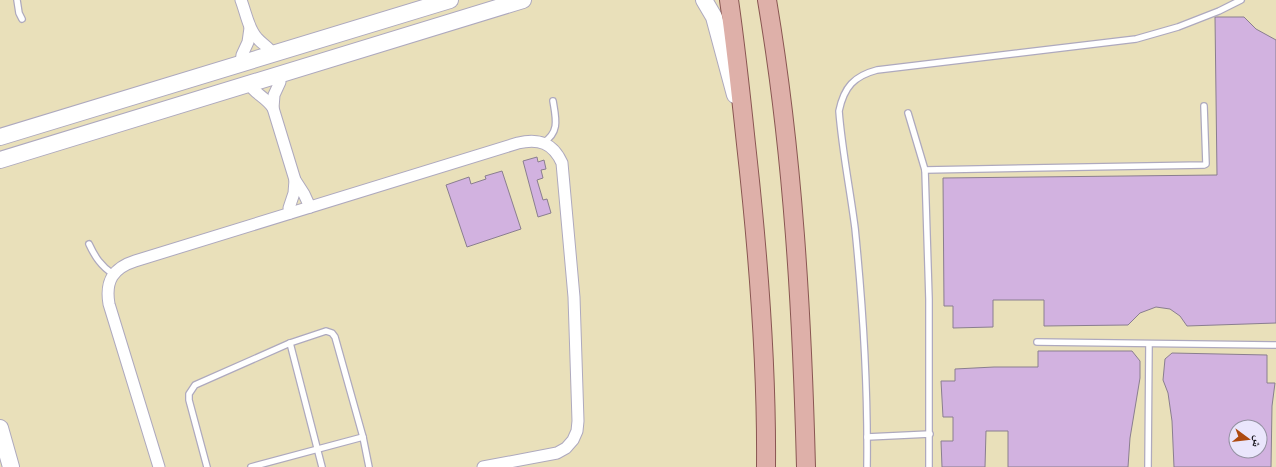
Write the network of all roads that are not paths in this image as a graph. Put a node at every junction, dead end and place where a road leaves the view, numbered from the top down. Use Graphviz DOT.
graph roads {
  1 [pos="17,0"];
  2 [pos="241,0"];
  3 [pos="450,0"];
  4 [pos="523,0"];
  5 [pos="704,0"];
  6 [pos="729,0"];
  7 [pos="767,0"];
  8 [pos="1241,0"];
  9 [pos="22,19"];
  10 [pos="250,28"];
  11 [pos="273,54"];
  12 [pos="241,63"];
  13 [pos="279,75"];
  14 [pos="250,85"];
  15 [pos="553,101"];
  16 [pos="1204,106"];
  17 [pos="273,108"];
  18 [pos="908,113"];
  19 [pos="745,133"];
  20 [pos="0,137"];
  21 [pos="543,143"];
  22 [pos="0,160"];
  23 [pos="925,170"];
  24 [pos="295,180"];
  25 [pos="310,207"];
  26 [pos="290,213"];
  27 [pos="88,244"];
  28 [pos="113,274"];
  29 [pos="1037,342"];
  30 [pos="290,343"];
  31 [pos="1149,344"];
  32 [pos="1276,345"];
  33 [pos="0,428"];
  34 [pos="930,434"];
  35 [pos="363,437"];
  36 [pos="867,437"];
  37 [pos="766,446"];
  38 [pos="317,449"];
  39 [pos="11,467"];
  40 [pos="159,467"];
  41 [pos="207,467"];
  42 [pos="251,467"];
  43 [pos="322,467"];
  44 [pos="369,467"];
  45 [pos="483,467"];
  46 [pos="761,467"];
  47 [pos="766,467"];
  48 [pos="806,467"];
  49 [pos="868,467"];
  50 [pos="929,467"];
  51 [pos="1148,467"];
  1 -- 9 [label="lane"];
  2 -- 10 [label="street"];
  3 -- 11 [label="street"];
  4 -- 13 [label="street"];
  5 -- 19 [label="street"];
  6 -- 19 [label="main road"];
  7 -- 48 [label="main road"];
  8 -- 36 [label="lane"];
  10 -- 11 [label="street"];
  10 -- 12 [label="street"];
  11 -- 12 [label="street"];
  12 -- 20 [label="street"];
  13 -- 14 [label="street"];
  13 -- 17 [label="street"];
  14 -- 17 [label="street"];
  14 -- 22 [label="street"];
  15 -- 21 [label="lane"];
  16 -- 23 [label="lane"];
  17 -- 24 [label="street"];
  18 -- 23 [label="lane"];
  19 -- 37 [label="main road"];
  21 -- 25 [label="street"];
  21 -- 45 [label="street"];
  23 -- 34 [label="lane"];
  24 -- 25 [label="street"];
  24 -- 26 [label="street"];
  25 -- 26 [label="street"];
  26 -- 28 [label="street"];
  27 -- 28 [label="lane"];
  28 -- 40 [label="street"];
  29 -- 31 [label="lane"];
  30 -- 35 [label="lane"];
  30 -- 38 [label="lane"];
  30 -- 41 [label="lane"];
  31 -- 32 [label="lane"];
  31 -- 51 [label="lane"];
  33 -- 39 [label="street"];
  34 -- 36 [label="lane"];
  34 -- 50 [label="lane"];
  35 -- 38 [label="lane"];
  35 -- 44 [label="lane"];
  36 -- 49 [label="lane"];
  37 -- 46 [label="street"];
  37 -- 47 [label="main road"];
  38 -- 42 [label="lane"];
  38 -- 43 [label="lane"];
}
